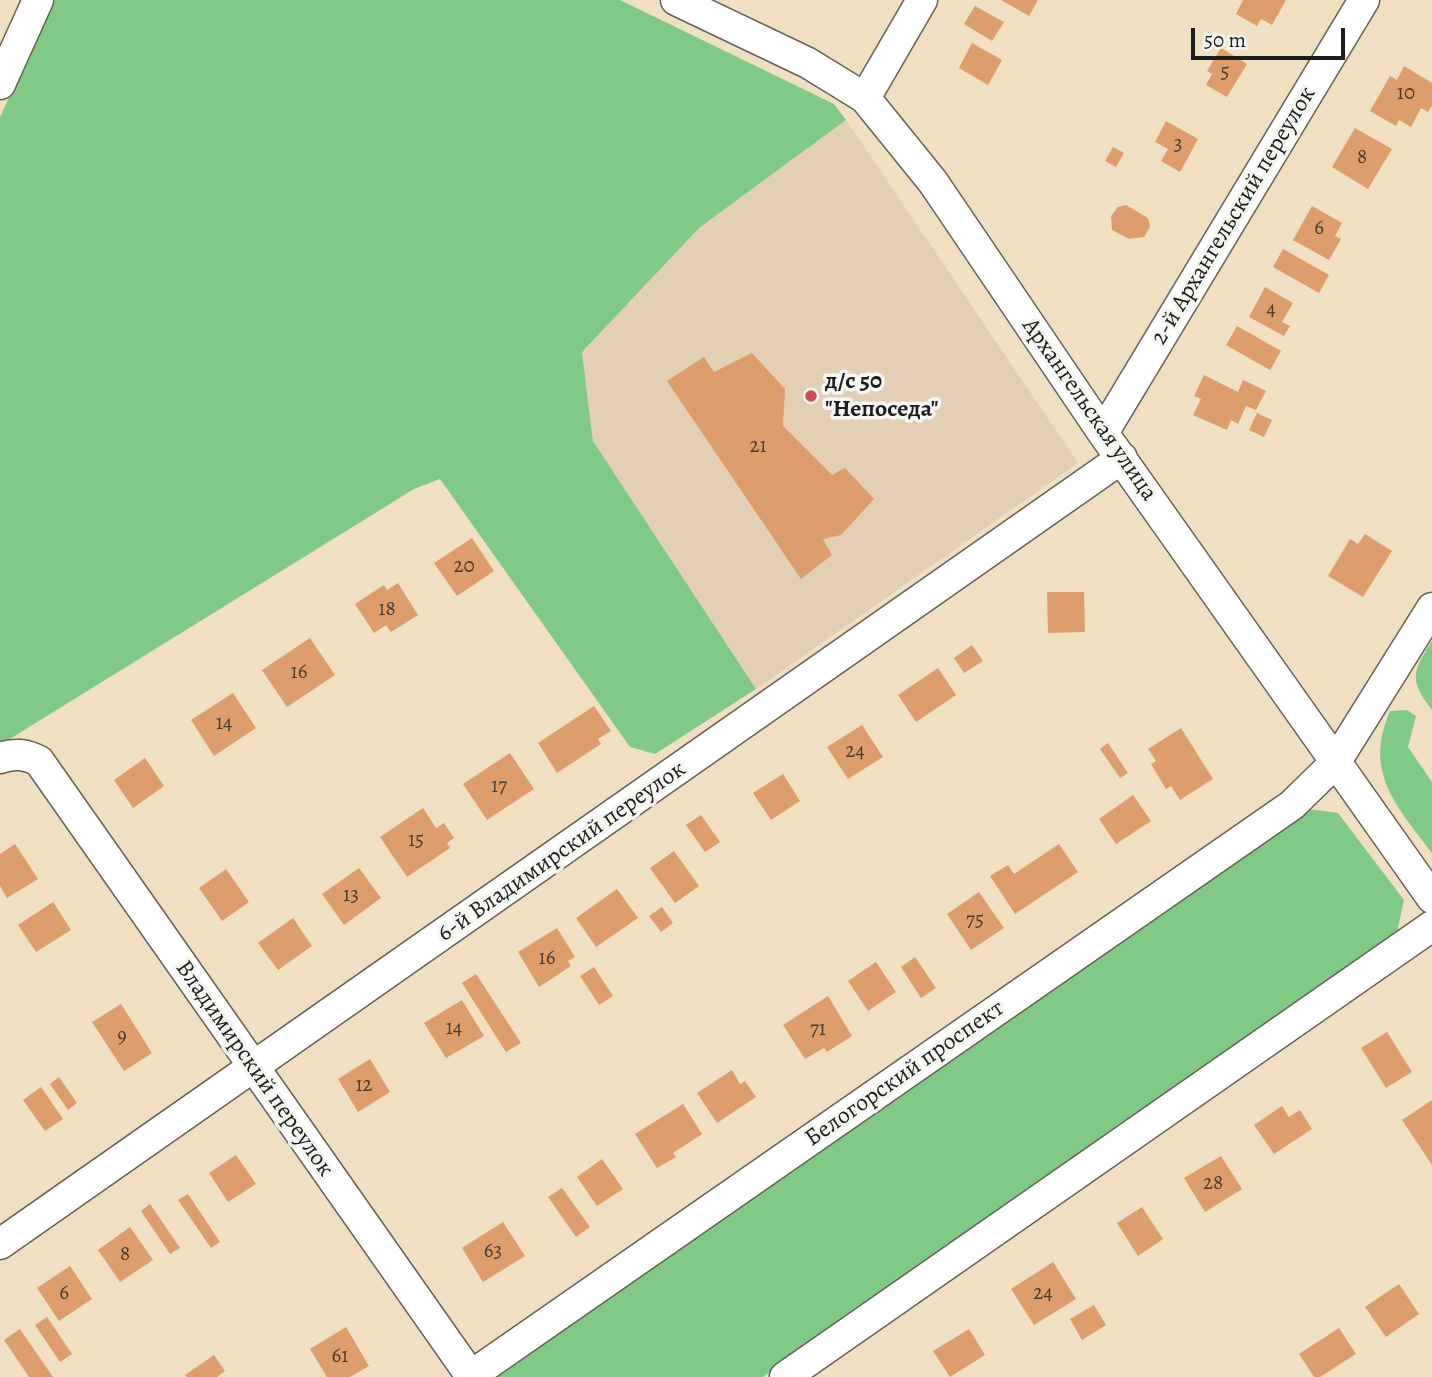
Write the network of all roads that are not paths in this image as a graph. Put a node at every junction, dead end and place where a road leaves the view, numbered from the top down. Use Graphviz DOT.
graph roads {
  1 [pos="38,0"];
  2 [pos="676,0"];
  3 [pos="922,0"];
  4 [pos="1364,0"];
  5 [pos="0,84"];
  6 [pos="865,98"];
  7 [pos="1103,432"];
  8 [pos="1122,458"];
  9 [pos="1432,608"];
  10 [pos="0,758"];
  11 [pos="1335,763"];
  12 [pos="1432,898"];
  13 [pos="1432,926"];
  14 [pos="254,1069"];
  15 [pos="0,1244"];
  16 [pos="470,1376"];
  17 [pos="785,1377"];
  1 -- 5 [label="street"];
  2 -- 6 [label="street, Архангельская улица"];
  3 -- 6 [label="street"];
  4 -- 7 [label="street, 2-й Архангельский переулок"];
  6 -- 7 [label="street, Архангельская улица"];
  7 -- 8 [label="street, Архангельская улица"];
  8 -- 11 [label="street, Архангельская улица"];
  8 -- 14 [label="street, 6-й Владимирский переулок"];
  9 -- 11 [label="street, Белогорский проспект"];
  10 -- 14 [label="street, Владимирский переулок"];
  11 -- 12 [label="street, Архангельская улица"];
  11 -- 16 [label="street, Белогорский проспект"];
  13 -- 17 [label="street"];
  14 -- 15 [label="street, 6-й Владимирский переулок"];
  14 -- 16 [label="street, Владимирский переулок"];
}
